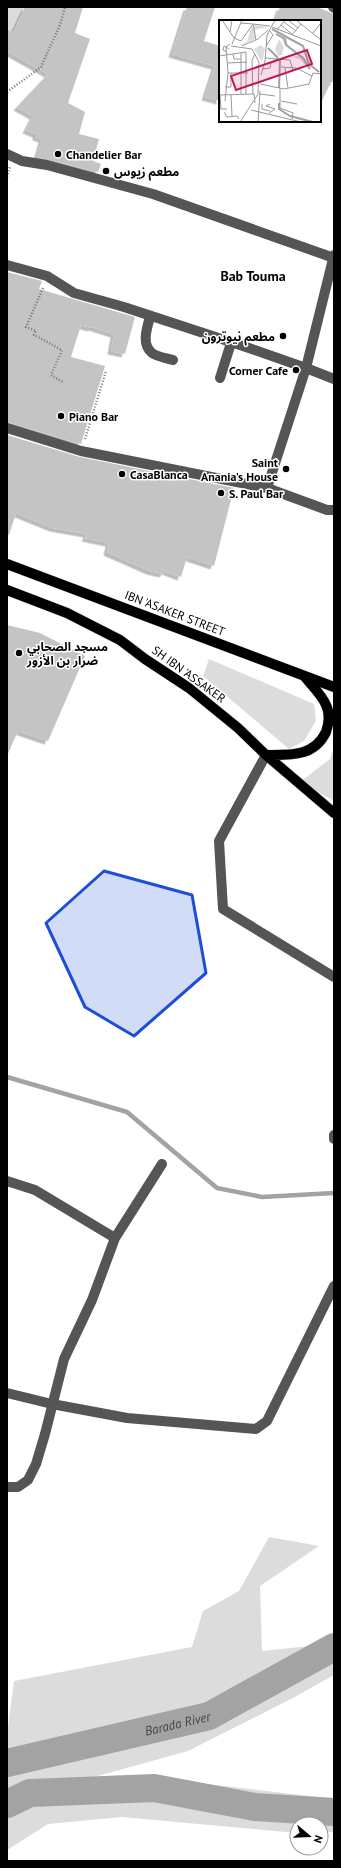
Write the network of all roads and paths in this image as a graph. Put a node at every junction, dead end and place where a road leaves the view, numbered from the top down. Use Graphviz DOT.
graph roads {
  1 [pos="65,7"];
  2 [pos="7,92"];
  3 [pos="7,154"];
  4 [pos="334,257"];
  5 [pos="7,265"];
  6 [pos="47,276"];
  7 [pos="150,317"];
  8 [pos="231,343"];
  9 [pos="173,360"];
  10 [pos="306,368"];
  11 [pos="106,371"];
  12 [pos="220,378"];
  13 [pos="334,379"];
  14 [pos="63,382"];
  15 [pos="7,428"];
  16 [pos="81,451"];
  17 [pos="267,488"];
  18 [pos="334,510"];
  19 [pos="7,564"];
  20 [pos="7,590"];
  21 [pos="305,677"];
  22 [pos="334,687"];
  23 [pos="266,755"];
  24 [pos="334,813"];
  25 [pos="334,977"];
  26 [pos="334,1135"];
  27 [pos="334,1140"];
  28 [pos="162,1164"];
  29 [pos="7,1181"];
  30 [pos="115,1238"];
  31 [pos="334,1286"];
  32 [pos="7,1393"];
  33 [pos="52,1404"];
  34 [pos="7,1487"];
  1 -- 2 [label="path"];
  3 -- 4 [label="street"];
  4 -- 10 [label="street"];
  5 -- 6 [label="street"];
  6 -- 7 [label="street"];
  6 -- 14 [label="path"];
  7 -- 8 [label="street"];
  7 -- 9 [label="street"];
  8 -- 10 [label="street"];
  8 -- 12 [label="street"];
  10 -- 13 [label="street"];
  10 -- 17 [label="street"];
  11 -- 16 [label="path"];
  15 -- 16 [label="street"];
  16 -- 17 [label="street"];
  17 -- 18 [label="street"];
  19 -- 21 [label="main road, IBN 'ASAKER STREET"];
  20 -- 23 [label="main road, SH IBN 'ASSAKER"];
  21 -- 22 [label="main road, IBN 'ASAKER STREET"];
  21 -- 23 [label="main road"];
  23 -- 24 [label="main road, SH IBN 'ASSAKER"];
  23 -- 25 [label="street"];
  26 -- 27 [label="street"];
  28 -- 30 [label="street"];
  29 -- 30 [label="street"];
  30 -- 33 [label="street"];
  31 -- 33 [label="street"];
  32 -- 33 [label="street"];
  33 -- 34 [label="street"];
}
